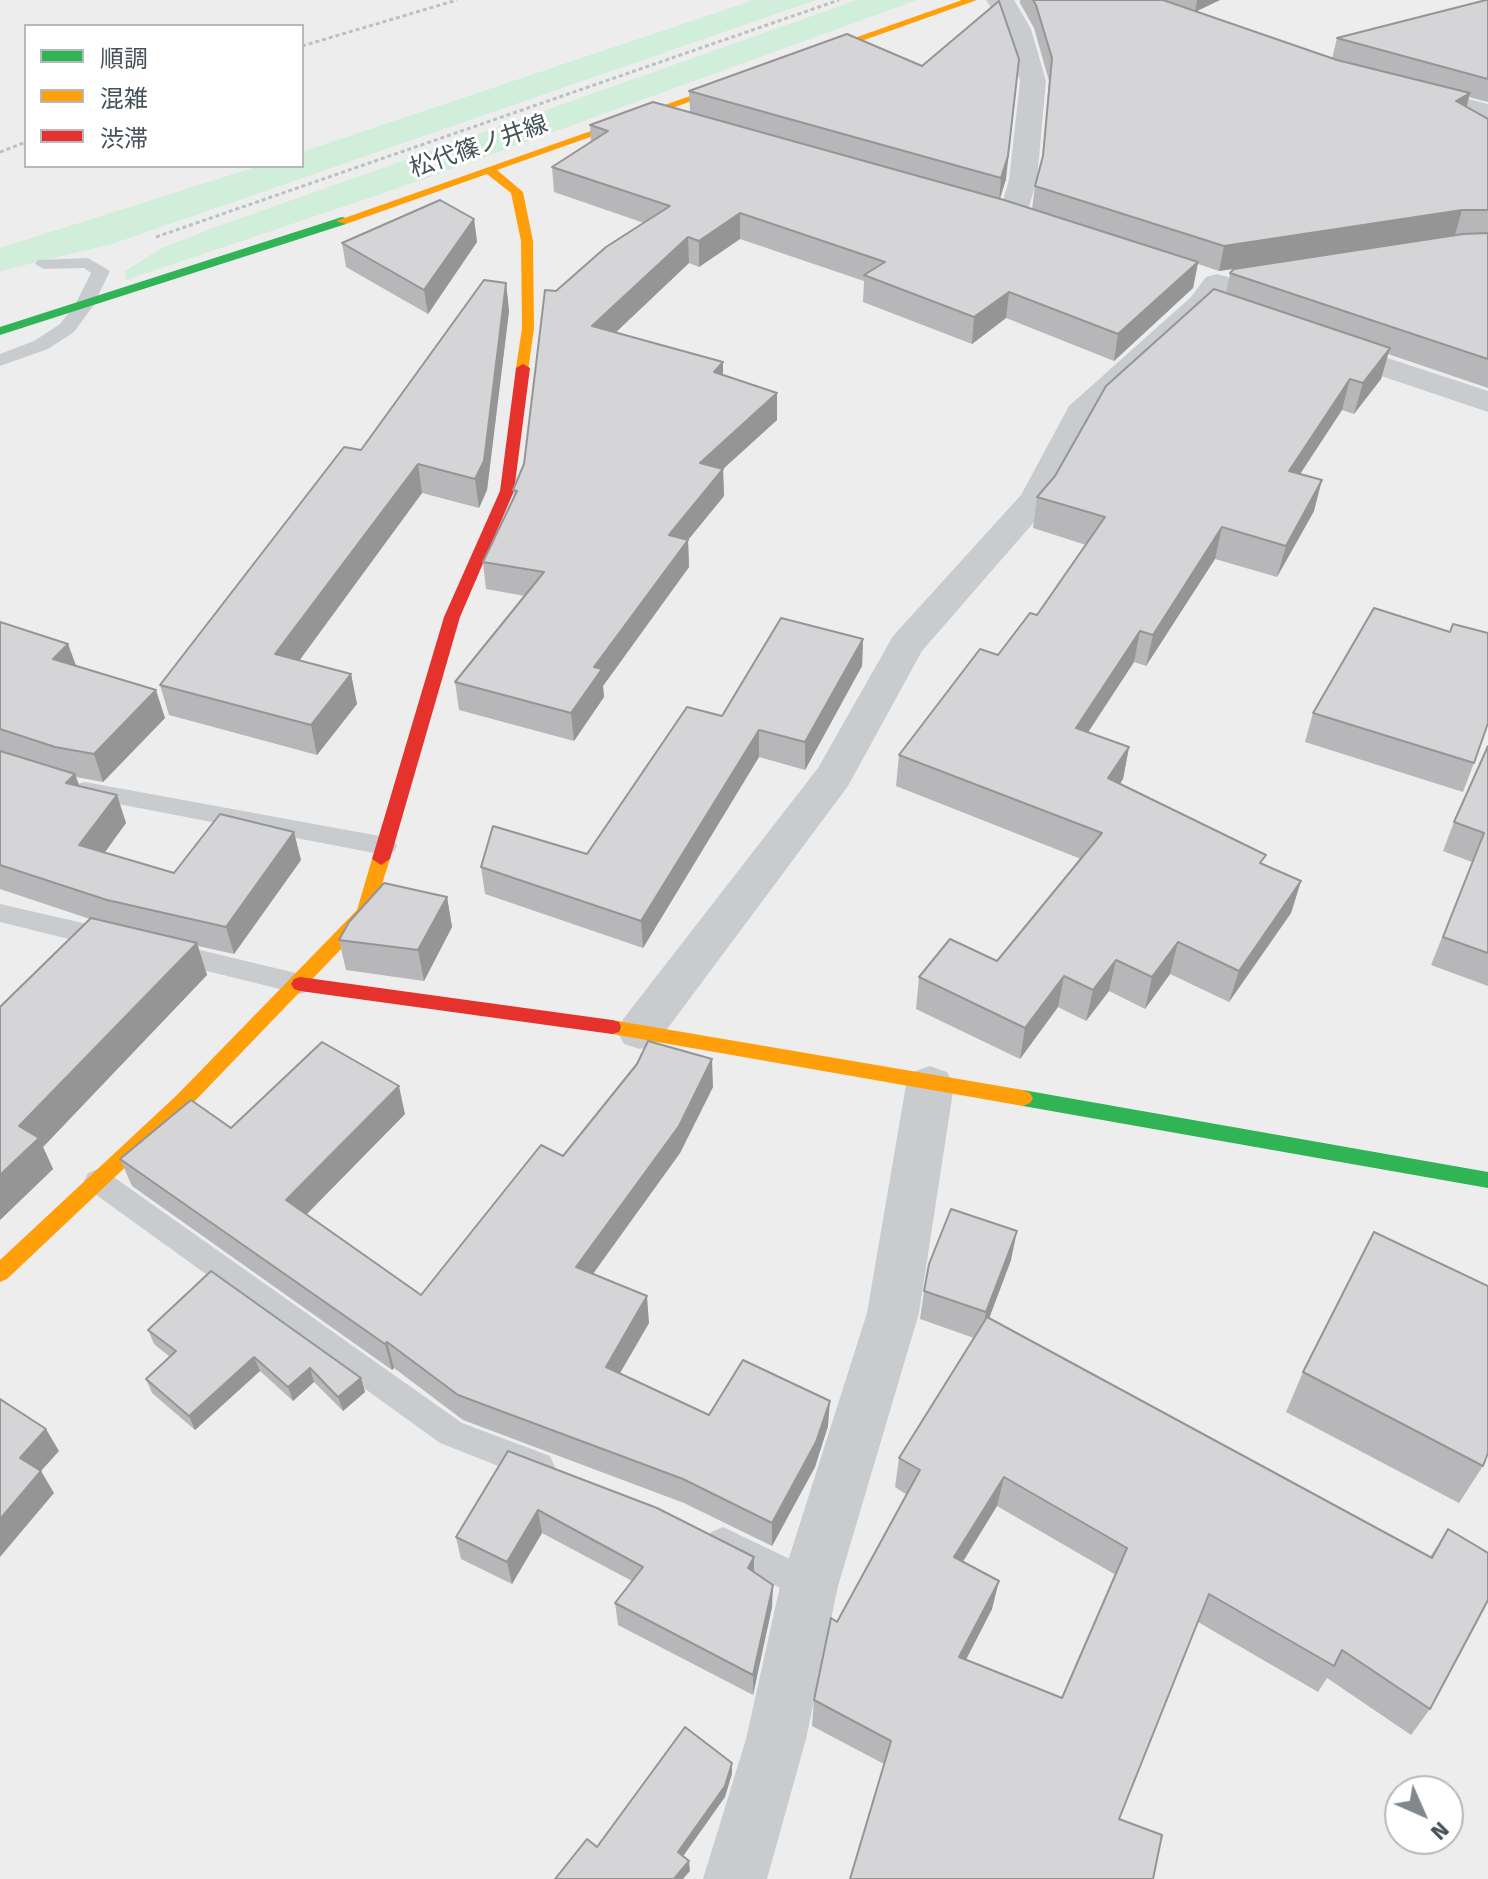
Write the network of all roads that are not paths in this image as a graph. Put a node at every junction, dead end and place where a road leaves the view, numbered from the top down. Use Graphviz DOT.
graph roads {
  1 [pos="972,0"];
  2 [pos="998,0"];
  3 [pos="1385,86"];
  4 [pos="1488,111"];
  5 [pos="649,114"];
  6 [pos="694,127"];
  7 [pos="488,169"];
  8 [pos="981,208"];
  9 [pos="1012,217"];
  10 [pos="1041,226"];
  11 [pos="44,264"];
  12 [pos="1217,291"];
  13 [pos="84,306"];
  14 [pos="0,331"];
  15 [pos="1292,335"];
  16 [pos="0,360"];
  17 [pos="1488,402"];
  18 [pos="60,786"];
  19 [pos="385,846"];
  20 [pos="0,913"];
  21 [pos="300,984"];
  22 [pos="640,1031"];
  23 [pos="930,1085"];
  24 [pos="1488,1180"];
  25 [pos="98,1181"];
  26 [pos="0,1273"];
  27 [pos="569,1478"];
  28 [pos="699,1531"];
  29 [pos="809,1586"];
  30 [pos="735,1879"];
  1 -- 5 [label="street, 松代篠ノ井線"];
  2 -- 9 [label="street"];
  3 -- 4 [label="street"];
  5 -- 6 [label="street"];
  5 -- 7 [label="street, 松代篠ノ井線"];
  7 -- 13 [label="street, 松代篠ノ井線"];
  7 -- 19 [label="street"];
  8 -- 9 [label="street"];
  9 -- 10 [label="street"];
  11 -- 13 [label="lane"];
  12 -- 22 [label="street"];
  13 -- 14 [label="street, 松代篠ノ井線"];
  13 -- 16 [label="lane"];
  15 -- 17 [label="street"];
  18 -- 19 [label="lane"];
  19 -- 21 [label="street"];
  20 -- 21 [label="lane"];
  21 -- 22 [label="street"];
  21 -- 25 [label="street"];
  22 -- 23 [label="street"];
  23 -- 24 [label="street"];
  23 -- 29 [label="street"];
  25 -- 26 [label="street"];
  25 -- 27 [label="lane"];
  28 -- 29 [label="lane"];
  29 -- 30 [label="street"];
}
